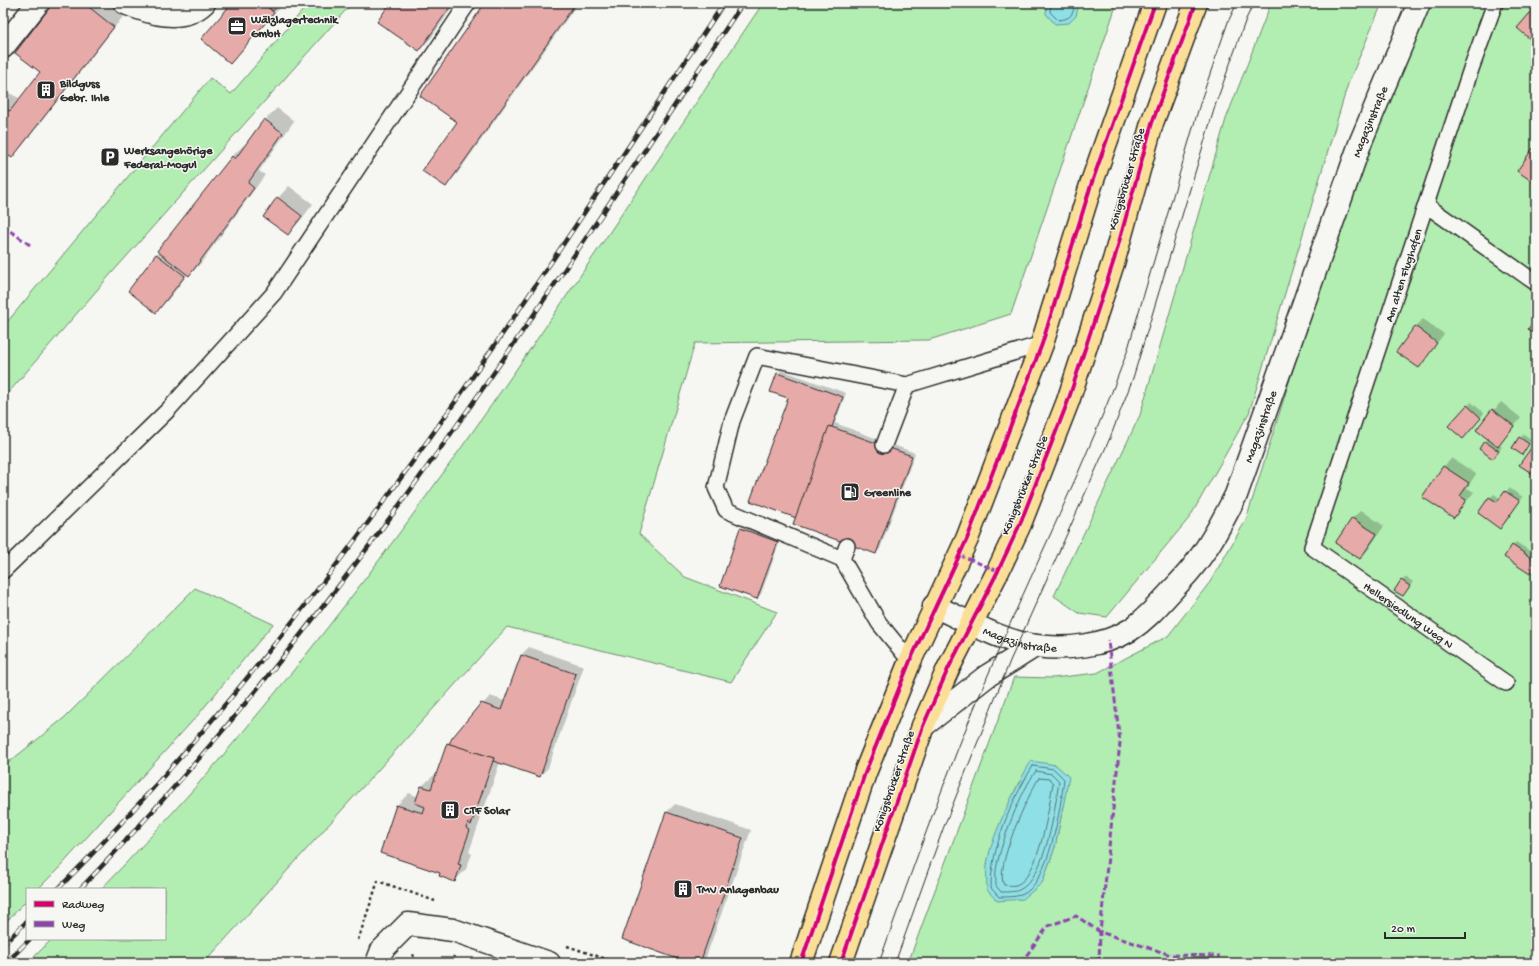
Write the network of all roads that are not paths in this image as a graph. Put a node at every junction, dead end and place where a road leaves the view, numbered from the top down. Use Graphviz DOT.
graph roads {
  1 [pos="38,3"];
  2 [pos="125,3"];
  3 [pos="204,3"];
  4 [pos="468,3"];
  5 [pos="1155,3"];
  6 [pos="1196,3"];
  7 [pos="1419,3"];
  8 [pos="1495,3"];
  9 [pos="3,47"];
  10 [pos="1426,206"];
  11 [pos="1536,283"];
  12 [pos="1042,344"];
  13 [pos="907,385"];
  14 [pos="884,445"];
  15 [pos="1312,547"];
  16 [pos="3,571"];
  17 [pos="934,606"];
  18 [pos="971,623"];
  19 [pos="1035,646"];
  20 [pos="910,661"];
  21 [pos="1506,683"];
  22 [pos="923,726"];
  23 [pos="377,963"];
  24 [pos="549,963"];
  25 [pos="801,963"];
  26 [pos="841,963"];
  1 -- 9 [label="street"];
  2 -- 3 [label="street"];
  4 -- 16 [label="lane"];
  5 -- 12 [label="main road"];
  6 -- 18 [label="main road, Königsbrücker Straße"];
  7 -- 19 [label="street, Magazinstraße"];
  8 -- 10 [label="lane, Am alten Flughafen"];
  10 -- 11 [label="lane"];
  10 -- 15 [label="lane, Am alten Flughafen"];
  12 -- 13 [label="lane"];
  12 -- 17 [label="main road"];
  13 -- 14 [label="lane"];
  13 -- 20 [label="lane"];
  15 -- 21 [label="lane, Hellersiedlung Weg N"];
  17 -- 18 [label="street, Magazinstraße"];
  17 -- 20 [label="main road"];
  18 -- 19 [label="street, Magazinstraße"];
  18 -- 22 [label="main road, Königsbrücker Straße"];
  19 -- 22 [label="street"];
  20 -- 25 [label="main road"];
  22 -- 26 [label="main road, Königsbrücker Straße"];
  23 -- 24 [label="street"];
}
